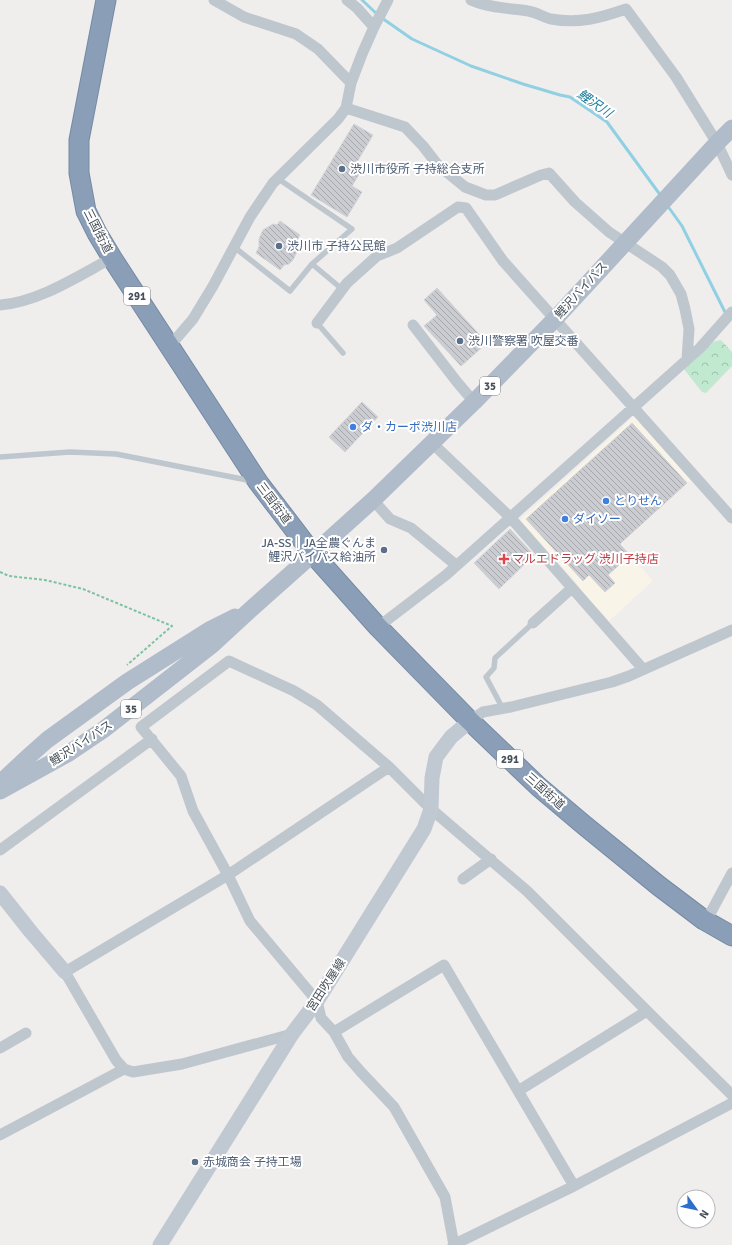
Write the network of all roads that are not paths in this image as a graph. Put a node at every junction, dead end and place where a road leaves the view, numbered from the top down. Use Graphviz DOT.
graph roads {
  1 [pos="106,0"];
  2 [pos="214,0"];
  3 [pos="347,0"];
  4 [pos="471,0"];
  5 [pos="387,2"];
  6 [pos="375,25"];
  7 [pos="351,83"];
  8 [pos="346,108"];
  9 [pos="732,128"];
  10 [pos="717,143"];
  11 [pos="732,175"];
  12 [pos="277,178"];
  13 [pos="625,242"];
  14 [pos="234,247"];
  15 [pos="112,258"];
  16 [pos="312,264"];
  17 [pos="342,289"];
  18 [pos="0,305"];
  19 [pos="731,313"];
  20 [pos="555,319"];
  21 [pos="317,323"];
  22 [pos="413,325"];
  23 [pos="169,347"];
  24 [pos="343,353"];
  25 [pos="687,359"];
  26 [pos="474,402"];
  27 [pos="633,407"];
  28 [pos="432,443"];
  29 [pos="0,457"];
  30 [pos="258,482"];
  31 [pos="373,500"];
  32 [pos="510,517"];
  33 [pos="732,518"];
  34 [pos="313,554"];
  35 [pos="456,565"];
  36 [pos="572,588"];
  37 [pos="250,610"];
  38 [pos="533,623"];
  39 [pos="378,628"];
  40 [pos="732,630"];
  41 [pos="643,669"];
  42 [pos="503,709"];
  43 [pos="470,721"];
  44 [pos="152,739"];
  45 [pos="389,767"];
  46 [pos="0,784"];
  47 [pos="0,791"];
  48 [pos="431,809"];
  49 [pos="0,850"];
  50 [pos="491,859"];
  51 [pos="732,873"];
  52 [pos="228,875"];
  53 [pos="463,879"];
  54 [pos="1,896"];
  55 [pos="704,920"];
  56 [pos="732,936"];
  57 [pos="65,972"];
  58 [pos="317,1001"];
  59 [pos="647,1012"];
  60 [pos="334,1032"];
  61 [pos="26,1033"];
  62 [pos="292,1034"];
  63 [pos="0,1048"];
  64 [pos="124,1069"];
  65 [pos="518,1091"];
  66 [pos="732,1095"];
  67 [pos="732,1103"];
  68 [pos="0,1135"];
  69 [pos="574,1186"];
  70 [pos="160,1245"];
  71 [pos="454,1245"];
  1 -- 15 [label="highway, 三国街道 / 291"];
  2 -- 7 [label="street"];
  3 -- 6 [label="street"];
  4 -- 10 [label="street"];
  5 -- 6 [label="street"];
  6 -- 7 [label="street"];
  7 -- 8 [label="street"];
  8 -- 12 [label="street"];
  8 -- 13 [label="street"];
  9 -- 10 [label="main road, 鯉沢バイパス / 35"];
  10 -- 11 [label="street"];
  10 -- 13 [label="main road, 鯉沢バイパス / 35"];
  12 -- 14 [label="street"];
  12 -- 16 [label="lane"];
  13 -- 20 [label="main road, 鯉沢バイパス / 35"];
  13 -- 25 [label="street"];
  14 -- 16 [label="lane"];
  14 -- 23 [label="street"];
  15 -- 18 [label="street"];
  15 -- 23 [label="highway, 三国街道 / 291"];
  16 -- 17 [label="lane"];
  17 -- 20 [label="street"];
  17 -- 21 [label="street"];
  19 -- 25 [label="street"];
  20 -- 26 [label="main road, 鯉沢バイパス / 35"];
  20 -- 27 [label="street"];
  21 -- 24 [label="lane"];
  22 -- 26 [label="street"];
  23 -- 30 [label="highway, 三国街道 / 291"];
  25 -- 27 [label="street"];
  26 -- 28 [label="main road, 鯉沢バイパス / 35"];
  27 -- 32 [label="street"];
  27 -- 33 [label="street"];
  28 -- 31 [label="main road, 鯉沢バイパス / 35"];
  28 -- 32 [label="street"];
  29 -- 30 [label="lane"];
  30 -- 34 [label="highway, 三国街道 / 291"];
  31 -- 34 [label="main road, 鯉沢バイパス / 35"];
  31 -- 35 [label="street"];
  32 -- 35 [label="street"];
  32 -- 36 [label="street"];
  34 -- 37 [label="main road, 鯉沢バイパス / 35"];
  34 -- 39 [label="highway, 三国街道 / 291"];
  35 -- 39 [label="street"];
  36 -- 38 [label="street"];
  36 -- 41 [label="street"];
  37 -- 46 [label="main road, 鯉沢バイパス / 35"];
  37 -- 47 [label="main road, 鯉沢バイパス / 35"];
  38 -- 42 [label="lane"];
  39 -- 43 [label="highway, 三国街道 / 291"];
  40 -- 41 [label="street"];
  41 -- 42 [label="street"];
  42 -- 43 [label="street"];
  43 -- 48 [label="main road, 宮田吹屋線"];
  43 -- 55 [label="highway, 三国街道 / 291"];
  44 -- 45 [label="street"];
  44 -- 49 [label="street"];
  44 -- 52 [label="street"];
  45 -- 48 [label="street"];
  45 -- 52 [label="street"];
  48 -- 50 [label="street"];
  48 -- 58 [label="main road, 宮田吹屋線"];
  50 -- 53 [label="street"];
  50 -- 59 [label="street"];
  51 -- 55 [label="street"];
  52 -- 57 [label="street"];
  52 -- 58 [label="street"];
  54 -- 57 [label="main road"];
  55 -- 56 [label="highway, 三国街道 / 291"];
  57 -- 64 [label="street"];
  58 -- 60 [label="street"];
  58 -- 62 [label="main road, 宮田吹屋線"];
  59 -- 65 [label="street"];
  59 -- 66 [label="street"];
  60 -- 65 [label="street"];
  60 -- 71 [label="street"];
  61 -- 63 [label="street"];
  62 -- 64 [label="street"];
  62 -- 70 [label="main road, 宮田吹屋線"];
  64 -- 68 [label="street"];
  65 -- 69 [label="street"];
  67 -- 69 [label="street"];
  69 -- 71 [label="street"];
}
